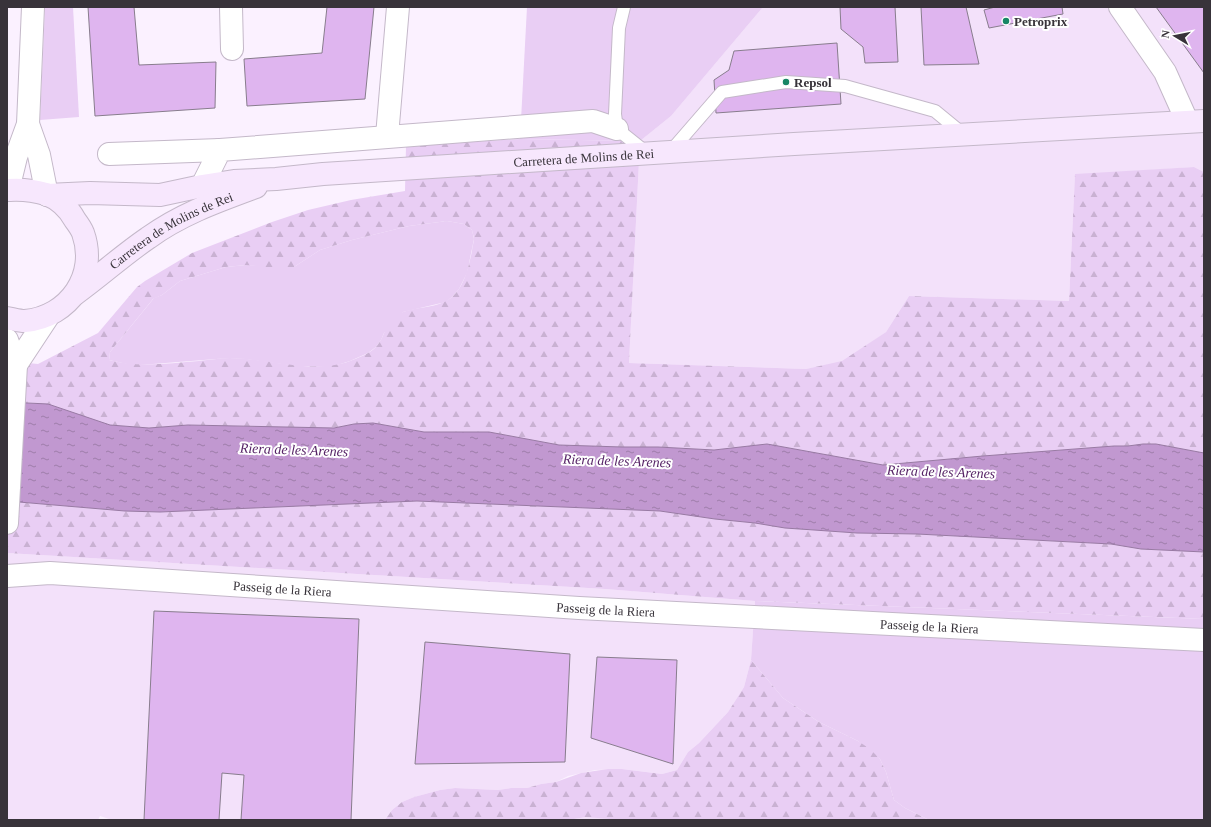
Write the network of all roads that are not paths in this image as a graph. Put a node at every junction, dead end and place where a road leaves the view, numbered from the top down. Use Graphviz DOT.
graph roads {
  1 [pos="33,7"];
  2 [pos="231,7"];
  3 [pos="398,7"];
  4 [pos="624,7"];
  5 [pos="1120,7"];
  6 [pos="232,49"];
  7 [pos="1195,121"];
  8 [pos="28,124"];
  9 [pos="617,129"];
  10 [pos="964,134"];
  11 [pos="387,136"];
  12 [pos="220,150"];
  13 [pos="670,152"];
  14 [pos="646,153"];
  15 [pos="109,154"];
  16 [pos="276,179"];
  17 [pos="202,186"];
  18 [pos="7,190"];
  19 [pos="47,195"];
  20 [pos="74,294"];
  21 [pos="49,315"];
  22 [pos="7,318"];
  23 [pos="7,340"];
  24 [pos="16,365"];
  25 [pos="7,523"];
  26 [pos="7,576"];
  27 [pos="1204,640"];
  1 -- 8 [label="street"];
  2 -- 6 [label="street"];
  3 -- 11 [label="street"];
  4 -- 9 [label="lane"];
  5 -- 7 [label="street"];
  7 -- 10 [label="main road"];
  8 -- 18 [label="street"];
  8 -- 19 [label="street"];
  9 -- 11 [label="street, Carretera de Molins de Rei"];
  9 -- 14 [label="lane, Carretera de Molins de Rei"];
  10 -- 13 [label="main road"];
  10 -- 13 [label="lane"];
  11 -- 12 [label="street, Carretera de Molins de Rei"];
  12 -- 15 [label="street, Carretera de Molins de Rei"];
  12 -- 17 [label="street, Carretera de Molins de Rei"];
  13 -- 14 [label="main road"];
  14 -- 16 [label="main road, Carretera de Molins de Rei"];
  16 -- 17 [label="main road, Carretera de Molins de Rei"];
  16 -- 20 [label="main road, Carretera de Molins de Rei"];
  17 -- 19 [label="main road, Carretera de Molins de Rei"];
  18 -- 19 [label="main road, Carretera de Molins de Rei"];
  19 -- 20 [label="main road, Carretera de Molins de Rei"];
  20 -- 21 [label="main road, Carretera de Molins de Rei"];
  21 -- 22 [label="main road, Carretera de Molins de Rei"];
  21 -- 24 [label="street"];
  23 -- 24 [label="street"];
  24 -- 25 [label="street"];
  26 -- 27 [label="street, Passeig de la Riera"];
}
